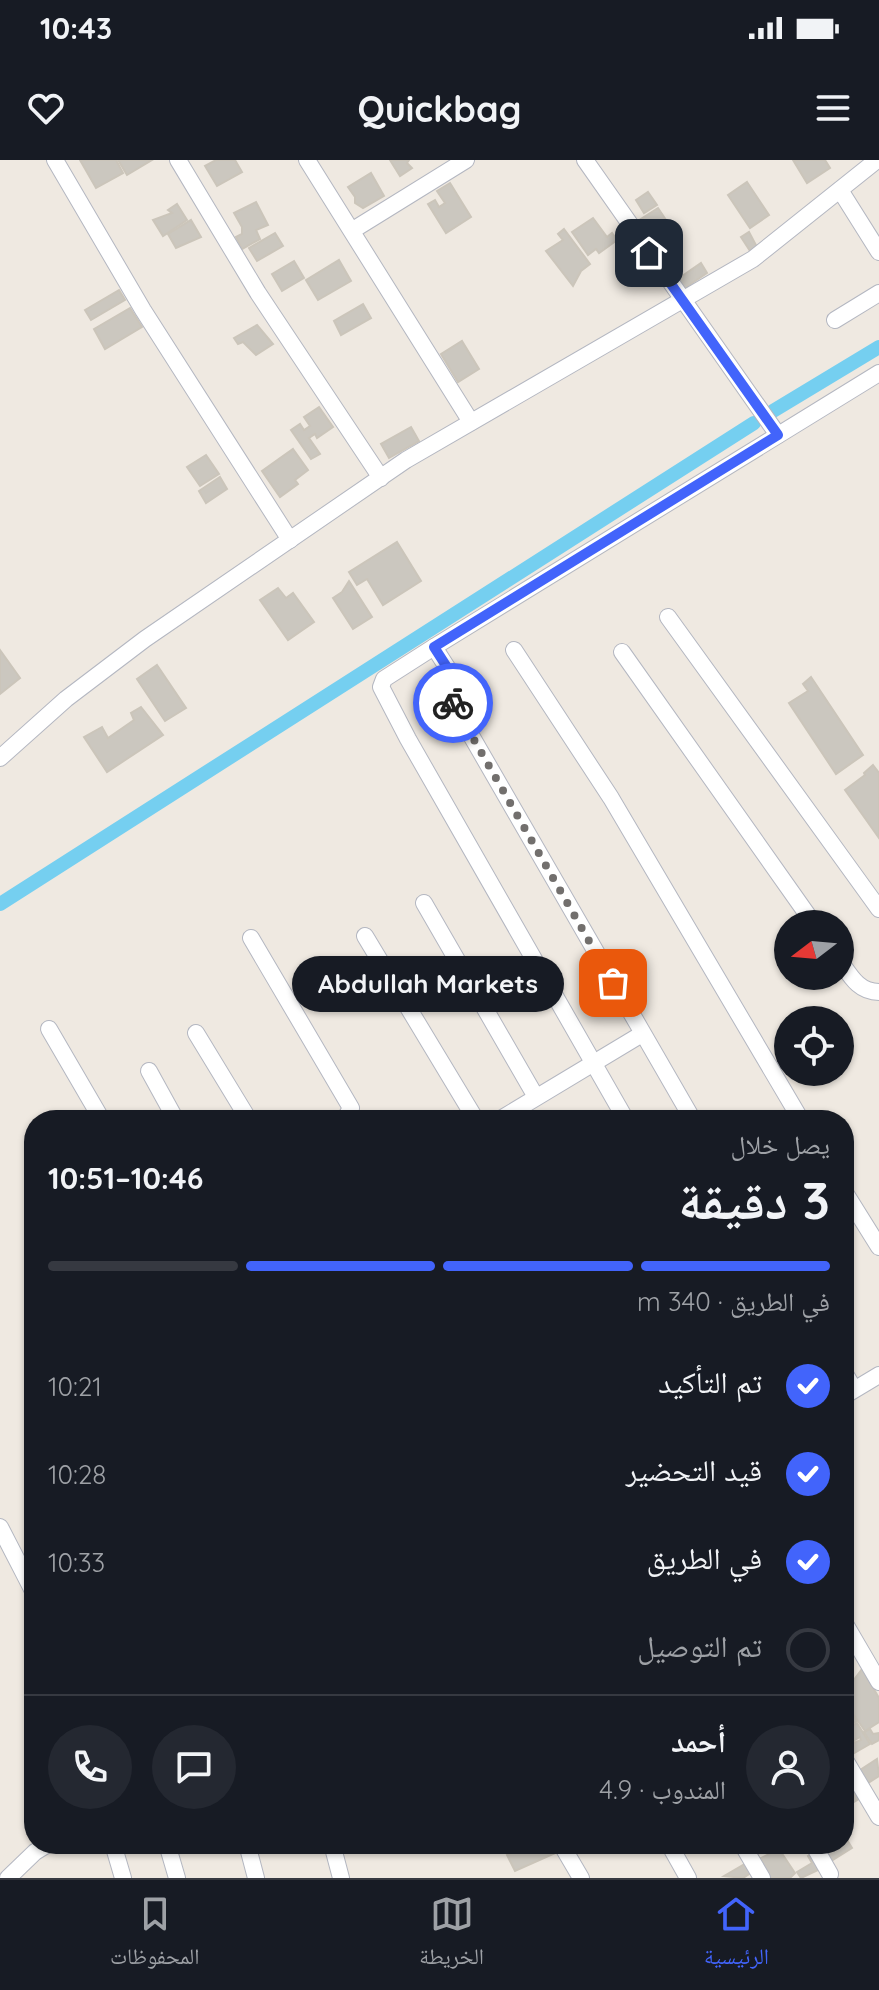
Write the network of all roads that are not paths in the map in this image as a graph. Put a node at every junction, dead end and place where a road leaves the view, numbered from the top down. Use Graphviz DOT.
graph roads {
  1 [pos="55,160"];
  2 [pos="178,160"];
  3 [pos="307,160"];
  4 [pos="466,160"];
  5 [pos="585,160"];
  6 [pos="877,160"];
  7 [pos="445,165"];
  8 [pos="840,190"];
  9 [pos="353,230"];
  10 [pos="879,252"];
  11 [pos="879,293"];
  12 [pos="681,300"];
  13 [pos="835,320"];
  14 [pos="879,373"];
  15 [pos="471,422"];
  16 [pos="778,435"];
  17 [pos="381,478"];
  18 [pos="290,540"];
  19 [pos="668,617"];
  20 [pos="434,647"];
  21 [pos="514,650"];
  22 [pos="622,652"];
  23 [pos="0,758"];
  24 [pos="424,903"];
  25 [pos="879,909"];
  26 [pos="804,910"];
  27 [pos="365,936"];
  28 [pos="251,938"];
  29 [pos="854,982"];
  30 [pos="879,992"];
  31 [pos="49,1029"];
  32 [pos="196,1033"];
  33 [pos="642,1034"];
  34 [pos="593,1063"];
  35 [pos="149,1071"];
  36 [pos="536,1097"];
  37 [pos="96,1110"];
  38 [pos="170,1110"];
  39 [pos="243,1110"];
  40 [pos="350,1110"];
  41 [pos="470,1110"];
  42 [pos="515,1110"];
  43 [pos="620,1110"];
  44 [pos="687,1110"];
  45 [pos="795,1110"];
  46 [pos="854,1207"];
  47 [pos="879,1247"];
  48 [pos="879,1375"];
  49 [pos="854,1389"];
  50 [pos="0,1527"];
  51 [pos="24,1574"];
  52 [pos="854,1639"];
  53 [pos="879,1682"];
  54 [pos="854,1775"];
  55 [pos="879,1817"];
  56 [pos="33,1854"];
  57 [pos="116,1854"];
  58 [pos="170,1854"];
  59 [pos="250,1854"];
  60 [pos="335,1854"];
  61 [pos="567,1854"];
  62 [pos="675,1854"];
  63 [pos="748,1854"];
  64 [pos="819,1854"];
  65 [pos="830,1874"];
  66 [pos="8,1878"];
  67 [pos="123,1878"];
  68 [pos="177,1878"];
  69 [pos="256,1878"];
  70 [pos="341,1878"];
  71 [pos="581,1878"];
  72 [pos="688,1878"];
  73 [pos="762,1878"];
  1 -- 18 [label="street"];
  2 -- 17 [label="street"];
  3 -- 9 [label="street"];
  4 -- 7 [label="street"];
  5 -- 12 [label="street"];
  6 -- 8 [label="street"];
  7 -- 9 [label="street"];
  8 -- 10 [label="street"];
  8 -- 12 [label="street"];
  9 -- 15 [label="street"];
  11 -- 13 [label="street"];
  12 -- 15 [label="street"];
  12 -- 16 [label="street"];
  14 -- 16 [label="street"];
  15 -- 17 [label="street"];
  16 -- 20 [label="street"];
  17 -- 18 [label="street"];
  18 -- 23 [label="street"];
  19 -- 25 [label="street"];
  20 -- 33 [label="street"];
  20 -- 34 [label="street"];
  21 -- 45 [label="street"];
  22 -- 26 [label="street"];
  24 -- 36 [label="street"];
  27 -- 41 [label="street"];
  28 -- 40 [label="street"];
  29 -- 30 [label="street"];
  31 -- 37 [label="street"];
  32 -- 39 [label="street"];
  33 -- 34 [label="street"];
  33 -- 44 [label="street"];
  34 -- 36 [label="street"];
  34 -- 43 [label="street"];
  35 -- 38 [label="street"];
  36 -- 42 [label="street"];
  46 -- 47 [label="street"];
  48 -- 49 [label="street"];
  50 -- 51 [label="street"];
  52 -- 53 [label="street"];
  54 -- 55 [label="street"];
  56 -- 66 [label="street"];
  57 -- 67 [label="street"];
  58 -- 68 [label="street"];
  59 -- 69 [label="street"];
  60 -- 70 [label="street"];
  61 -- 71 [label="street"];
  62 -- 72 [label="street"];
  63 -- 73 [label="street"];
  64 -- 65 [label="street"];
}
